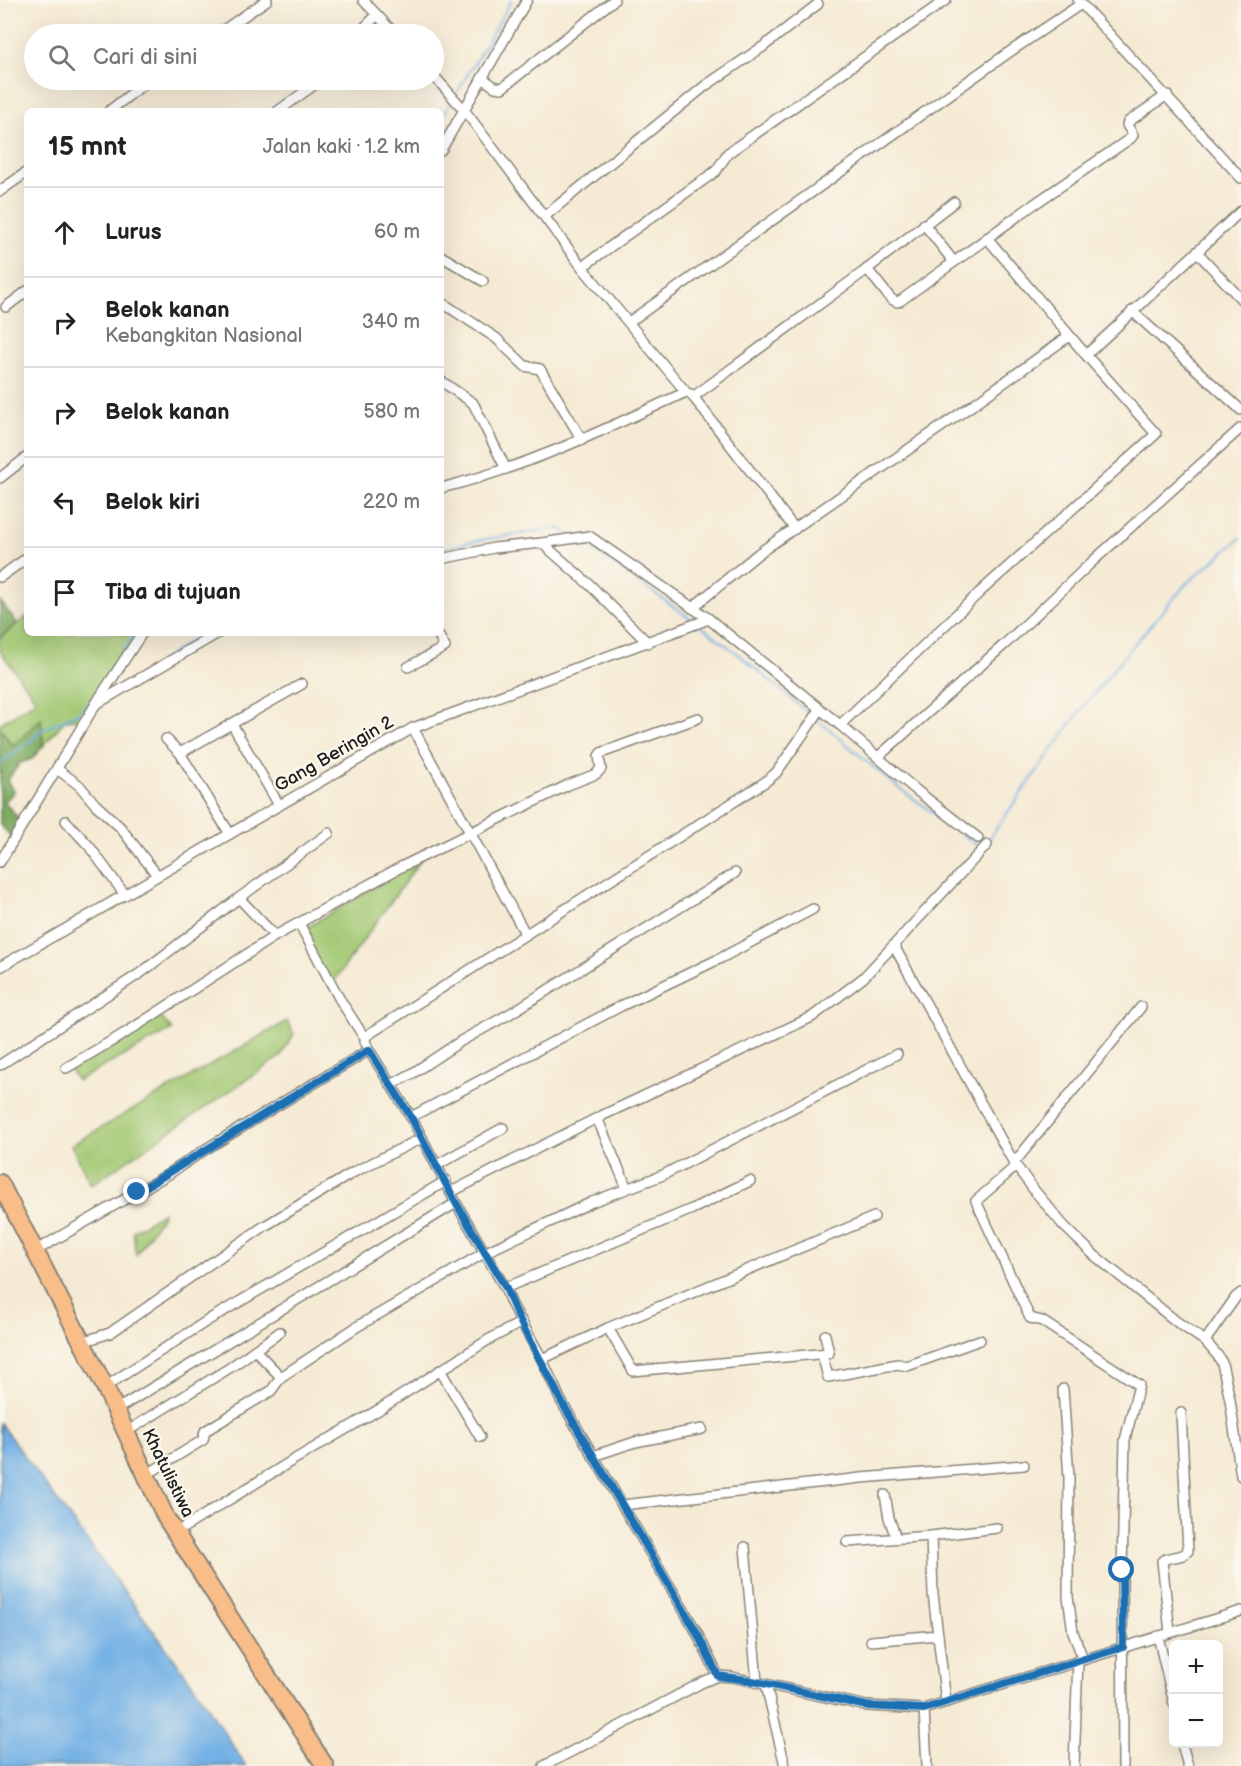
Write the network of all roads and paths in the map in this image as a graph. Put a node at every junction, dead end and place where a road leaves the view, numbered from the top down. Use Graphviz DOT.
graph roads {
  1 [pos="267,0"];
  2 [pos="363,0"];
  3 [pos="527,0"];
  4 [pos="615,0"];
  5 [pos="946,0"];
  6 [pos="1080,2"];
  7 [pos="818,3"];
  8 [pos="377,15"];
  9 [pos="232,24"];
  10 [pos="368,24"];
  11 [pos="386,24"];
  12 [pos="482,78"];
  13 [pos="444,88"];
  14 [pos="136,90"];
  15 [pos="307,90"];
  16 [pos="1167,95"];
  17 [pos="113,108"];
  18 [pos="282,108"];
  19 [pos="465,111"];
  20 [pos="444,145"];
  21 [pos="24,174"];
  22 [pos="1241,178"];
  23 [pos="0,191"];
  24 [pos="954,202"];
  25 [pos="1241,211"];
  26 [pos="545,216"];
  27 [pos="924,224"];
  28 [pos="987,238"];
  29 [pos="1197,252"];
  30 [pos="444,258"];
  31 [pos="954,262"];
  32 [pos="582,267"];
  33 [pos="867,269"];
  34 [pos="483,281"];
  35 [pos="24,293"];
  36 [pos="1241,299"];
  37 [pos="444,304"];
  38 [pos="6,307"];
  39 [pos="1132,311"];
  40 [pos="629,322"];
  41 [pos="1069,336"];
  42 [pos="1086,355"];
  43 [pos="444,383"];
  44 [pos="689,394"];
  45 [pos="1241,410"];
  46 [pos="1241,428"];
  47 [pos="582,440"];
  48 [pos="24,459"];
  49 [pos="507,469"];
  50 [pos="0,478"];
  51 [pos="444,487"];
  52 [pos="795,528"];
  53 [pos="542,543"];
  54 [pos="444,559"];
  55 [pos="24,560"];
  56 [pos="0,577"];
  57 [pos="692,608"];
  58 [pos="701,623"];
  59 [pos="140,636"];
  60 [pos="213,636"];
  61 [pos="439,636"];
  62 [pos="648,643"];
  63 [pos="408,667"];
  64 [pos="302,684"];
  65 [pos="98,701"];
  66 [pos="819,712"];
  67 [pos="698,718"];
  68 [pos="232,724"];
  69 [pos="840,725"];
  70 [pos="413,728"];
  71 [pos="166,739"];
  72 [pos="180,753"];
  73 [pos="878,757"];
  74 [pos="57,769"];
  75 [pos="279,805"];
  76 [pos="66,821"];
  77 [pos="329,833"];
  78 [pos="230,834"];
  79 [pos="470,834"];
  80 [pos="978,838"];
  81 [pos="987,845"];
  82 [pos="0,862"];
  83 [pos="735,873"];
  84 [pos="157,875"];
  85 [pos="124,895"];
  86 [pos="239,898"];
  87 [pos="813,909"];
  88 [pos="299,923"];
  89 [pos="275,936"];
  90 [pos="526,936"];
  91 [pos="894,946"];
  92 [pos="0,967"];
  93 [pos="1141,1007"];
  94 [pos="366,1036"];
  95 [pos="369,1050"];
  96 [pos="897,1054"];
  97 [pos="0,1065"];
  98 [pos="66,1068"];
  99 [pos="391,1085"];
  100 [pos="411,1117"];
  101 [pos="597,1118"];
  102 [pos="503,1128"];
  103 [pos="422,1138"];
  104 [pos="1015,1164"];
  105 [pos="437,1165"];
  106 [pos="446,1181"];
  107 [pos="750,1181"];
  108 [pos="0,1183"];
  109 [pos="627,1188"];
  110 [pos="451,1191"];
  111 [pos="456,1203"];
  112 [pos="874,1217"];
  113 [pos="35,1251"];
  114 [pos="484,1253"];
  115 [pos="506,1288"];
  116 [pos="1241,1293"];
  117 [pos="522,1322"];
  118 [pos="608,1328"];
  119 [pos="280,1332"];
  120 [pos="825,1335"];
  121 [pos="980,1340"];
  122 [pos="1205,1341"];
  123 [pos="82,1342"];
  124 [pos="255,1350"];
  125 [pos="822,1353"];
  126 [pos="542,1359"];
  127 [pos="440,1370"];
  128 [pos="281,1377"];
  129 [pos="105,1387"];
  130 [pos="1063,1389"];
  131 [pos="1241,1399"];
  132 [pos="1230,1400"];
  133 [pos="115,1407"];
  134 [pos="1181,1413"];
  135 [pos="702,1429"];
  136 [pos="126,1432"];
  137 [pos="480,1437"];
  138 [pos="593,1456"];
  139 [pos="1024,1465"];
  140 [pos="146,1474"];
  141 [pos="1241,1476"];
  142 [pos="885,1495"];
  143 [pos="622,1505"];
  144 [pos="997,1528"];
  145 [pos="175,1533"];
  146 [pos="931,1536"];
  147 [pos="896,1538"];
  148 [pos="847,1542"];
  149 [pos="745,1546"];
  150 [pos="1241,1611"];
  151 [pos="1170,1632"];
  152 [pos="938,1635"];
  153 [pos="1158,1636"];
  154 [pos="871,1641"];
  155 [pos="1123,1647"];
  156 [pos="1081,1660"];
  157 [pos="718,1676"];
  158 [pos="762,1683"];
  159 [pos="1171,1694"];
  160 [pos="946,1702"];
  161 [pos="924,1709"];
  162 [pos="1183,1748"];
  163 [pos="325,1766"];
  164 [pos="544,1766"];
  165 [pos="785,1766"];
  166 [pos="927,1766"];
  167 [pos="1074,1766"];
  168 [pos="1123,1766"];
  169 [pos="1188,1766"];
  1 -- 9 [label="street"];
  2 -- 8 [label="street"];
  3 -- 12 [label="street"];
  4 -- 12 [label="street"];
  5 -- 32 [label="street"];
  6 -- 16 [label="street"];
  6 -- 40 [label="street"];
  7 -- 26 [label="street"];
  8 -- 10 [label="street"];
  8 -- 11 [label="street"];
  12 -- 19 [label="street"];
  13 -- 19 [label="street"];
  14 -- 17 [label="street"];
  15 -- 18 [label="street"];
  16 -- 22 [label="street"];
  16 -- 28 [label="street"];
  19 -- 20 [label="street"];
  19 -- 26 [label="street"];
  21 -- 23 [label="street"];
  24 -- 27 [label="street"];
  25 -- 29 [label="street"];
  26 -- 32 [label="street"];
  27 -- 31 [label="street"];
  27 -- 33 [label="street"];
  28 -- 31 [label="street"];
  28 -- 41 [label="street"];
  29 -- 36 [label="street"];
  29 -- 39 [label="street"];
  30 -- 34 [label="street"];
  31 -- 33 [label="street"];
  32 -- 40 [label="street"];
  33 -- 44 [label="street"];
  35 -- 38 [label="street"];
  37 -- 47 [label="street"];
  39 -- 42 [label="street"];
  39 -- 45 [label="street"];
  40 -- 44 [label="street"];
  41 -- 42 [label="street"];
  41 -- 52 [label="street"];
  42 -- 69 [label="street"];
  43 -- 49 [label="street"];
  44 -- 47 [label="street"];
  44 -- 52 [label="street"];
  46 -- 73 [label="street"];
  47 -- 49 [label="street"];
  48 -- 50 [label="street"];
  49 -- 51 [label="street"];
  52 -- 57 [label="street"];
  53 -- 54 [label="street"];
  53 -- 57 [label="street"];
  53 -- 62 [label="street"];
  55 -- 56 [label="street"];
  57 -- 58 [label="street"];
  58 -- 62 [label="street, Gang Beringin 2"];
  58 -- 66 [label="street"];
  59 -- 65 [label="street"];
  60 -- 65 [label="street"];
  61 -- 63 [label="street"];
  62 -- 70 [label="street, Gang Beringin 2"];
  64 -- 68 [label="street"];
  65 -- 74 [label="street"];
  66 -- 69 [label="street"];
  66 -- 90 [label="street"];
  67 -- 79 [label="street"];
  68 -- 72 [label="street"];
  68 -- 75 [label="street"];
  69 -- 73 [label="street"];
  70 -- 75 [label="street, Gang Beringin 2"];
  70 -- 79 [label="street"];
  71 -- 72 [label="street"];
  72 -- 78 [label="street"];
  73 -- 80 [label="street"];
  74 -- 82 [label="street"];
  74 -- 84 [label="street"];
  75 -- 78 [label="street, Gang Beringin 2"];
  76 -- 85 [label="street"];
  77 -- 86 [label="street"];
  78 -- 84 [label="street, Gang Beringin 2"];
  79 -- 88 [label="street"];
  79 -- 90 [label="street"];
  81 -- 91 [label="street"];
  83 -- 99 [label="street"];
  84 -- 85 [label="street, Gang Beringin 2"];
  85 -- 92 [label="street, Gang Beringin 2"];
  86 -- 89 [label="street"];
  86 -- 97 [label="street"];
  87 -- 100 [label="street"];
  88 -- 89 [label="street"];
  88 -- 94 [label="street"];
  89 -- 98 [label="street"];
  90 -- 94 [label="street"];
  91 -- 101 [label="street"];
  91 -- 104 [label="street"];
  93 -- 104 [label="street"];
  94 -- 95 [label="street"];
  95 -- 99 [label="street"];
  95 -- 113 [label="street"];
  96 -- 109 [label="street"];
  99 -- 100 [label="street"];
  100 -- 103 [label="street"];
  101 -- 109 [label="street"];
  101 -- 110 [label="street"];
  102 -- 105 [label="street"];
  103 -- 105 [label="street"];
  103 -- 123 [label="street"];
  104 -- 122 [label="street"];
  104 -- 155 [label="street"];
  105 -- 106 [label="street"];
  106 -- 110 [label="street"];
  106 -- 129 [label="street"];
  107 -- 115 [label="street"];
  108 -- 113 [label="highway, Khatulistiwa"];
  109 -- 114 [label="street"];
  110 -- 111 [label="street"];
  111 -- 114 [label="street"];
  111 -- 133 [label="street"];
  112 -- 118 [label="street"];
  113 -- 123 [label="highway, Khatulistiwa"];
  114 -- 115 [label="street"];
  114 -- 128 [label="street"];
  115 -- 117 [label="street"];
  116 -- 122 [label="street"];
  117 -- 126 [label="street"];
  117 -- 127 [label="street"];
  118 -- 125 [label="street"];
  118 -- 126 [label="street"];
  119 -- 124 [label="street"];
  120 -- 125 [label="street"];
  121 -- 125 [label="street"];
  122 -- 132 [label="street"];
  123 -- 129 [label="highway, Khatulistiwa"];
  124 -- 128 [label="street"];
  124 -- 136 [label="street"];
  126 -- 138 [label="street"];
  127 -- 137 [label="street"];
  127 -- 145 [label="street"];
  128 -- 140 [label="street"];
  129 -- 133 [label="highway, Khatulistiwa"];
  130 -- 156 [label="street"];
  131 -- 132 [label="street"];
  132 -- 141 [label="street"];
  133 -- 136 [label="highway, Khatulistiwa"];
  134 -- 151 [label="street"];
  135 -- 138 [label="street"];
  136 -- 140 [label="highway, Khatulistiwa"];
  138 -- 143 [label="street"];
  139 -- 143 [label="street"];
  140 -- 145 [label="highway, Khatulistiwa"];
  142 -- 147 [label="street"];
  143 -- 157 [label="street"];
  144 -- 146 [label="street"];
  145 -- 163 [label="highway, Khatulistiwa"];
  146 -- 147 [label="street"];
  146 -- 152 [label="street"];
  147 -- 148 [label="street"];
  149 -- 158 [label="street"];
  150 -- 151 [label="street"];
  151 -- 153 [label="street"];
  152 -- 154 [label="street"];
  152 -- 160 [label="street"];
  153 -- 155 [label="street"];
  153 -- 159 [label="street"];
  155 -- 156 [label="street"];
  155 -- 168 [label="street"];
  156 -- 160 [label="street"];
  156 -- 167 [label="street"];
  157 -- 158 [label="street"];
  157 -- 164 [label="street"];
  158 -- 161 [label="street"];
  158 -- 165 [label="street"];
  160 -- 161 [label="street"];
  161 -- 166 [label="street"];
  162 -- 169 [label="street"];
}
